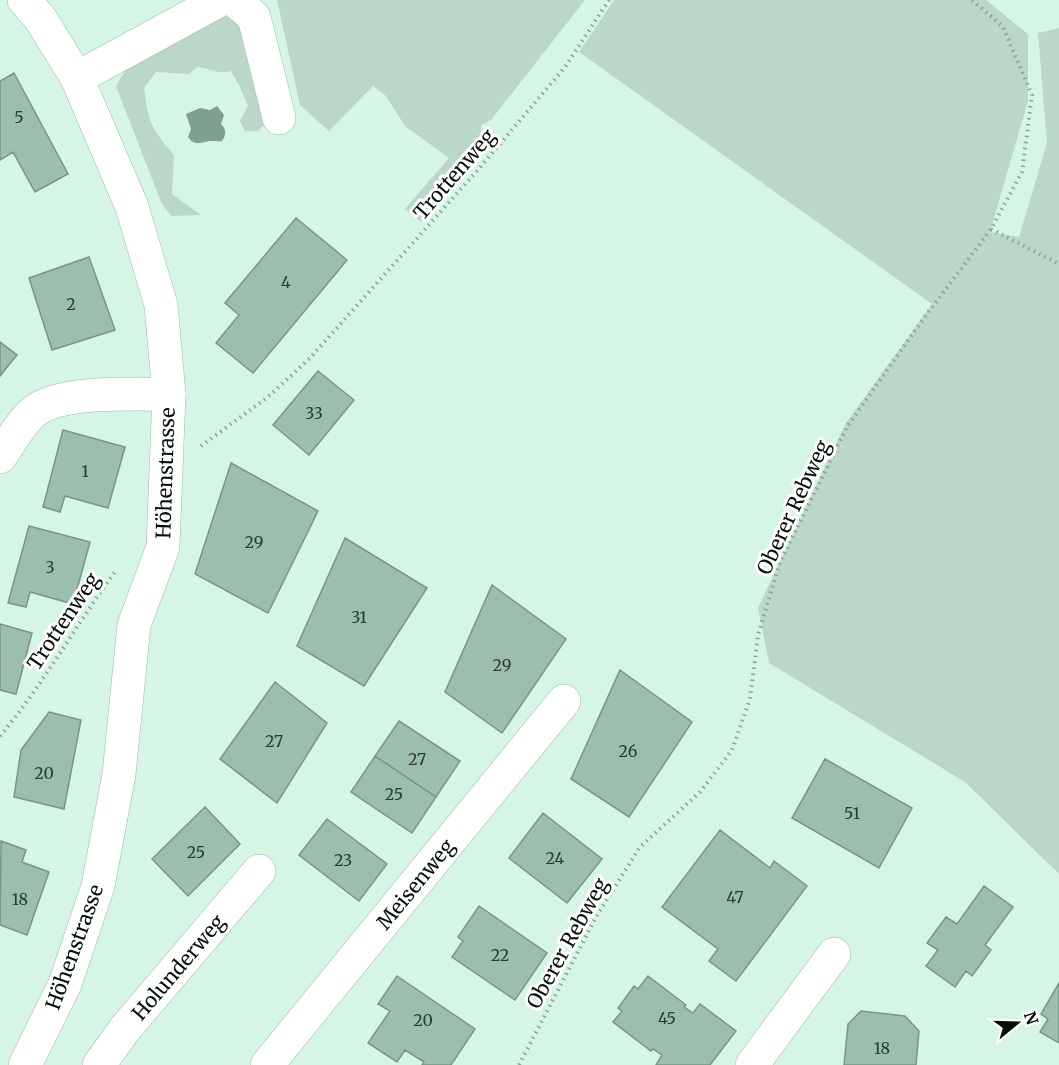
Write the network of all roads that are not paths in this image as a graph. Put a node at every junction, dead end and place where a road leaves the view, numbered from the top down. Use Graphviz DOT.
graph roads {
  1 [pos="24,0"];
  2 [pos="220,0"];
  3 [pos="234,0"];
  4 [pos="77,78"];
  5 [pos="279,118"];
  6 [pos="169,394"];
  7 [pos="0,457"];
  8 [pos="564,701"];
  9 [pos="259,872"];
  10 [pos="834,954"];
  11 [pos="25,1065"];
  12 [pos="99,1065"];
  13 [pos="267,1065"];
  14 [pos="753,1065"];
  1 -- 4 [label="street, Höhenstrasse"];
  2 -- 4 [label="street"];
  3 -- 5 [label="street"];
  4 -- 6 [label="street, Höhenstrasse"];
  6 -- 7 [label="street"];
  6 -- 11 [label="street, Höhenstrasse"];
  8 -- 13 [label="street, Meisenweg"];
  9 -- 12 [label="street, Holunderweg"];
  10 -- 14 [label="street"];
}
